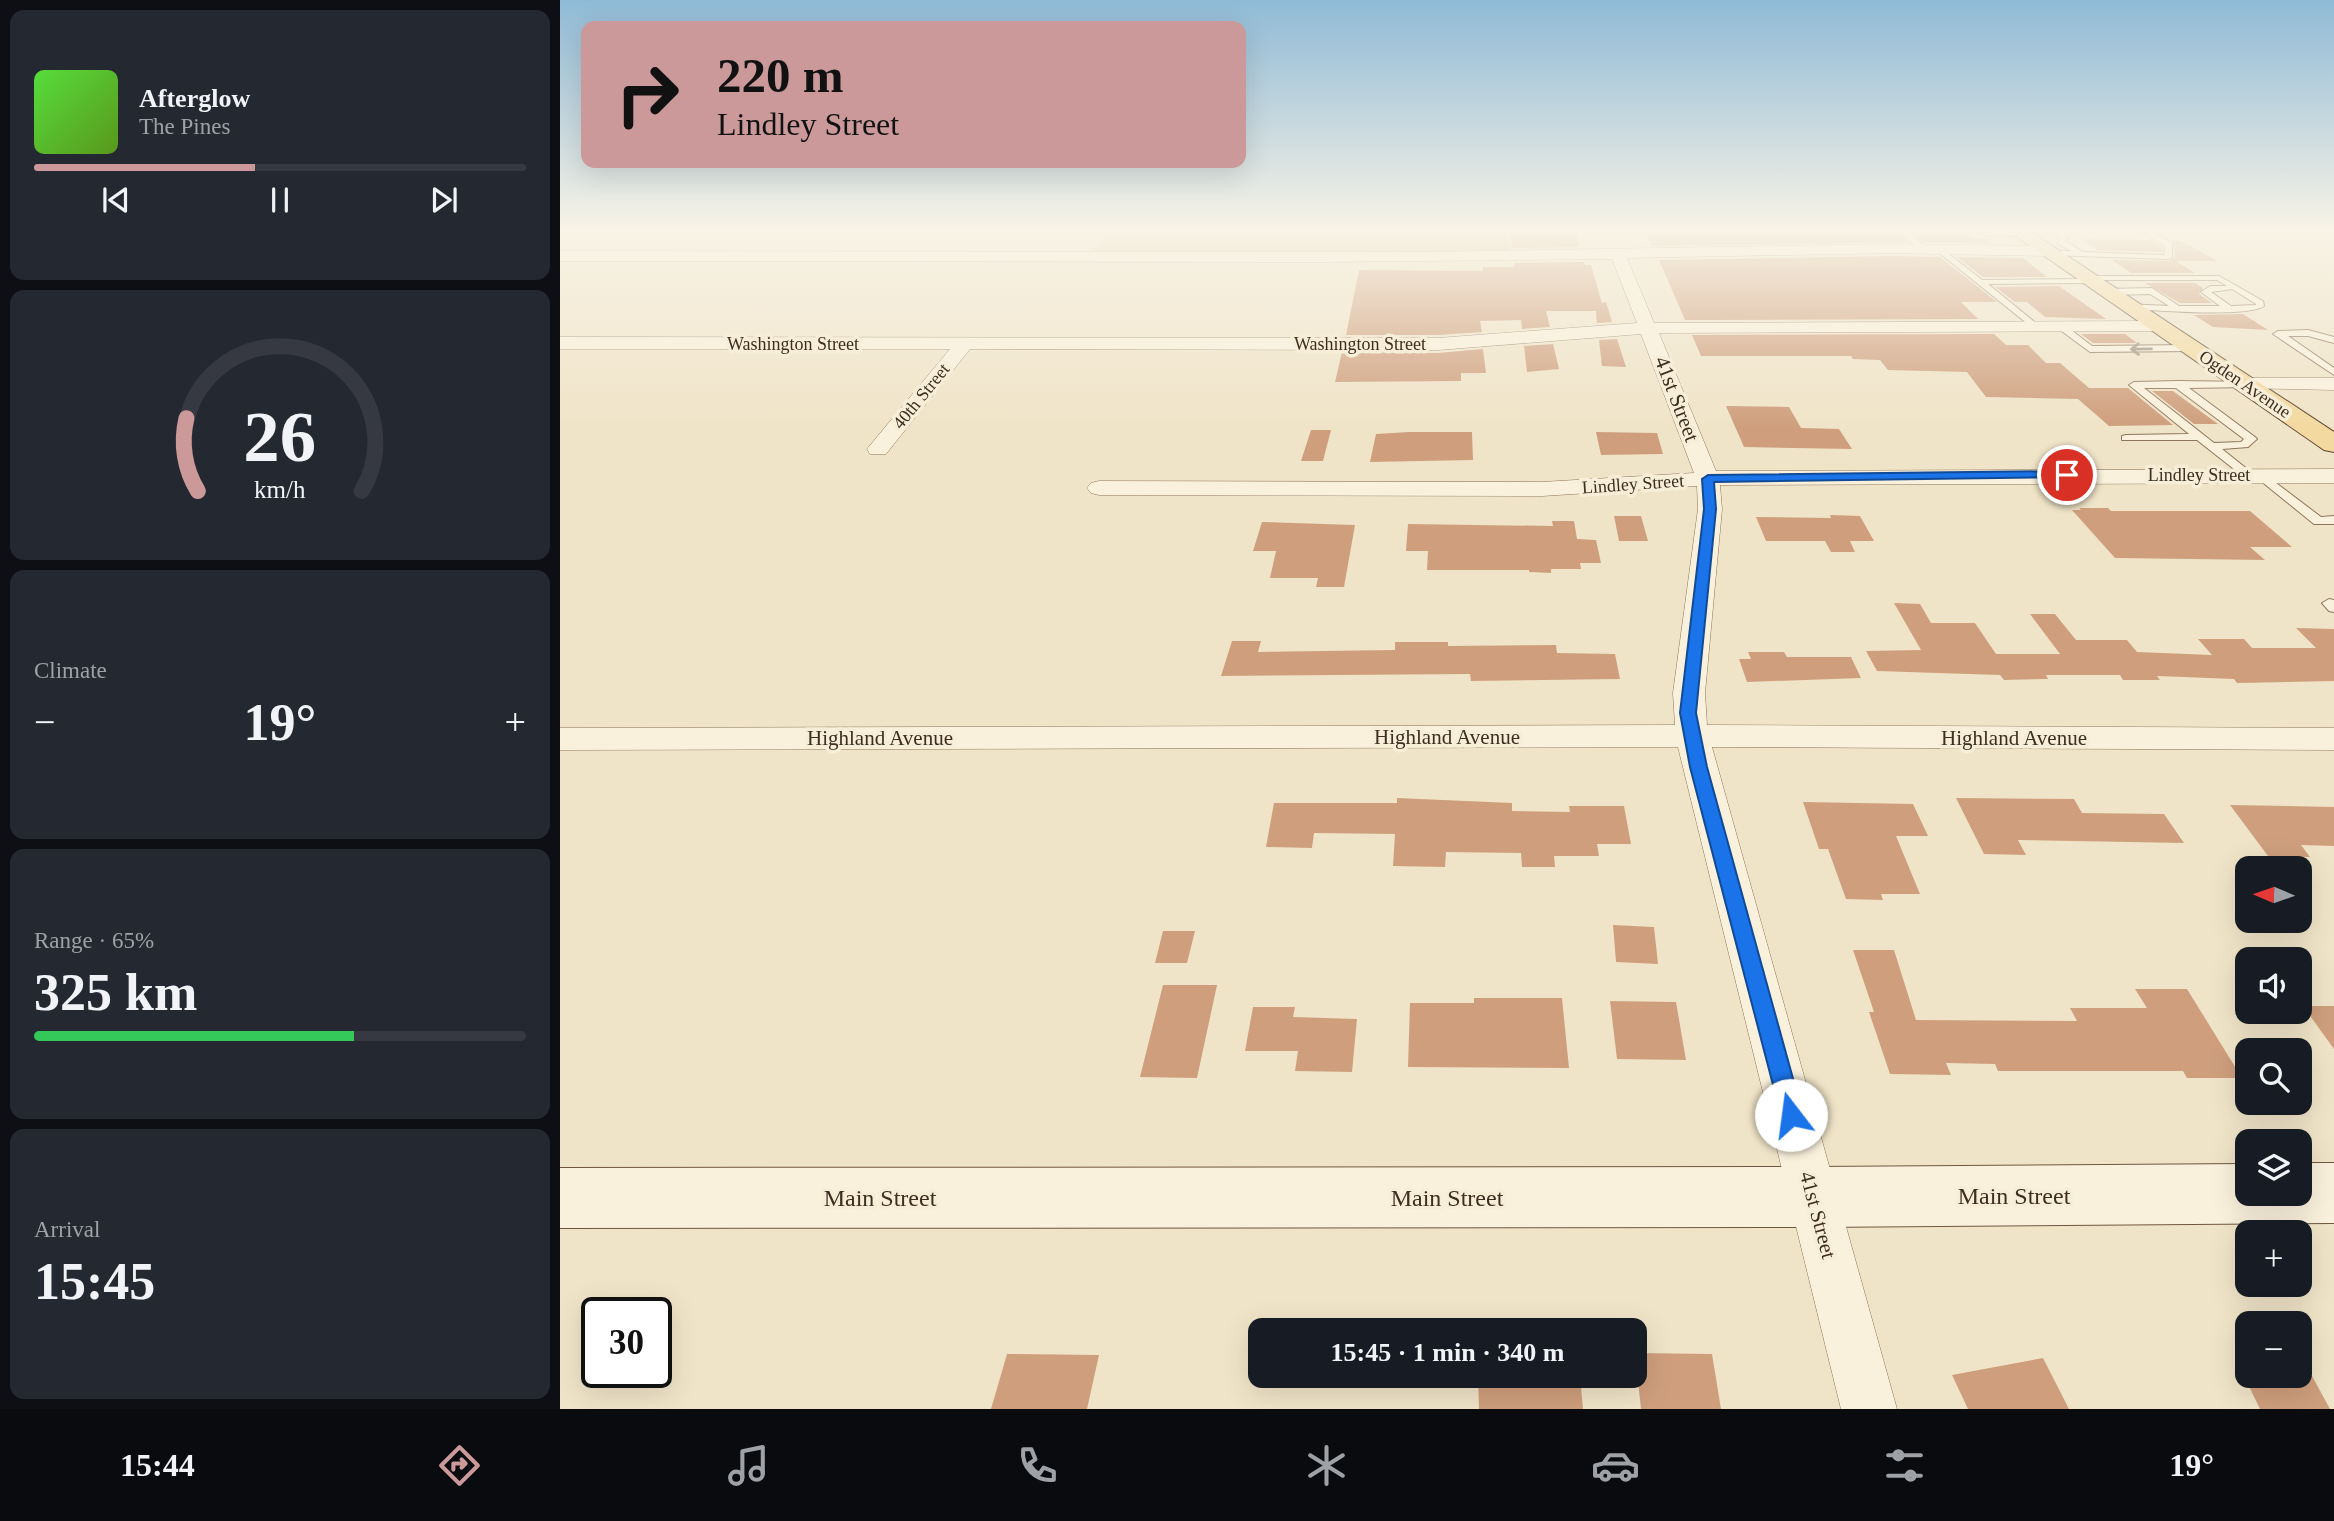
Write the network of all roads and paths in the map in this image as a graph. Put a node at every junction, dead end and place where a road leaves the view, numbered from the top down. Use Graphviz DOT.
graph roads {
  1 [pos="1636,296"];
  2 [pos="1997,296"];
  3 [pos="2114,296"];
  4 [pos="2159,296"];
  5 [pos="2211,296"];
  6 [pos="2248,296"];
  7 [pos="2129,306"];
  8 [pos="2180,309"];
  9 [pos="2230,309"];
  10 [pos="2034,326"];
  11 [pos="2059,326"];
  12 [pos="2159,326"];
  13 [pos="1649,328"];
  14 [pos="2334,340"];
  15 [pos="560,344"];
  16 [pos="964,344"];
  17 [pos="2192,348"];
  18 [pos="2332,372"];
  19 [pos="2178,384"];
  20 [pos="2246,384"];
  21 [pos="2201,437"];
  22 [pos="2126,438"];
  23 [pos="2334,444"];
  24 [pos="2211,446"];
  25 [pos="878,449"];
  26 [pos="2254,475"];
  27 [pos="2334,476"];
  28 [pos="1708,479"];
  29 [pos="1099,488"];
  30 [pos="2334,520"];
  31 [pos="2318,521"];
  32 [pos="2334,530"];
  33 [pos="1692,736"];
  34 [pos="560,739"];
  35 [pos="2334,739"];
  36 [pos="2334,1193"];
  37 [pos="1814,1197"];
  38 [pos="560,1198"];
  39 [pos="1870,1409"];
  1 -- 13 [label="street, 41st Street"];
  2 -- 10 [label="lane"];
  3 -- 7 [label="main road, Ogden Avenue"];
  4 -- 8 [label="lane"];
  5 -- 9 [label="lane"];
  6 -- 9 [label="lane"];
  7 -- 8 [label="lane"];
  7 -- 12 [label="main road, Ogden Avenue"];
  8 -- 9 [label="lane"];
  10 -- 11 [label="street, Washington Street"];
  10 -- 13 [label="street, Washington Street"];
  11 -- 12 [label="street, Washington Street"];
  17 -- 11 [label="lane, one-way"];
  12 -- 17 [label="main road, Ogden Avenue"];
  13 -- 16 [label="street, Washington Street"];
  13 -- 28 [label="street, 41st Street"];
  14 -- 18 [label="lane"];
  15 -- 16 [label="street, Washington Street"];
  16 -- 25 [label="street, 40th Street"];
  17 -- 20 [label="main road, Ogden Avenue"];
  18 -- 20 [label="street"];
  19 -- 20 [label="lane"];
  19 -- 21 [label="lane"];
  19 -- 24 [label="lane"];
  20 -- 23 [label="main road, Ogden Avenue"];
  21 -- 22 [label="lane"];
  21 -- 24 [label="lane"];
  24 -- 26 [label="lane"];
  26 -- 27 [label="street, Lindley Street"];
  26 -- 28 [label="street, Lindley Street"];
  26 -- 31 [label="lane"];
  28 -- 29 [label="street, Lindley Street"];
  28 -- 33 [label="street, 41st Street"];
  30 -- 31 [label="lane"];
  31 -- 32 [label="lane"];
  33 -- 34 [label="street, Highland Avenue"];
  33 -- 35 [label="street, Highland Avenue"];
  33 -- 37 [label="street, 41st Street"];
  36 -- 37 [label="main road, Main Street"];
  37 -- 38 [label="main road, Main Street"];
  37 -- 39 [label="street, 41st Street"];
}
